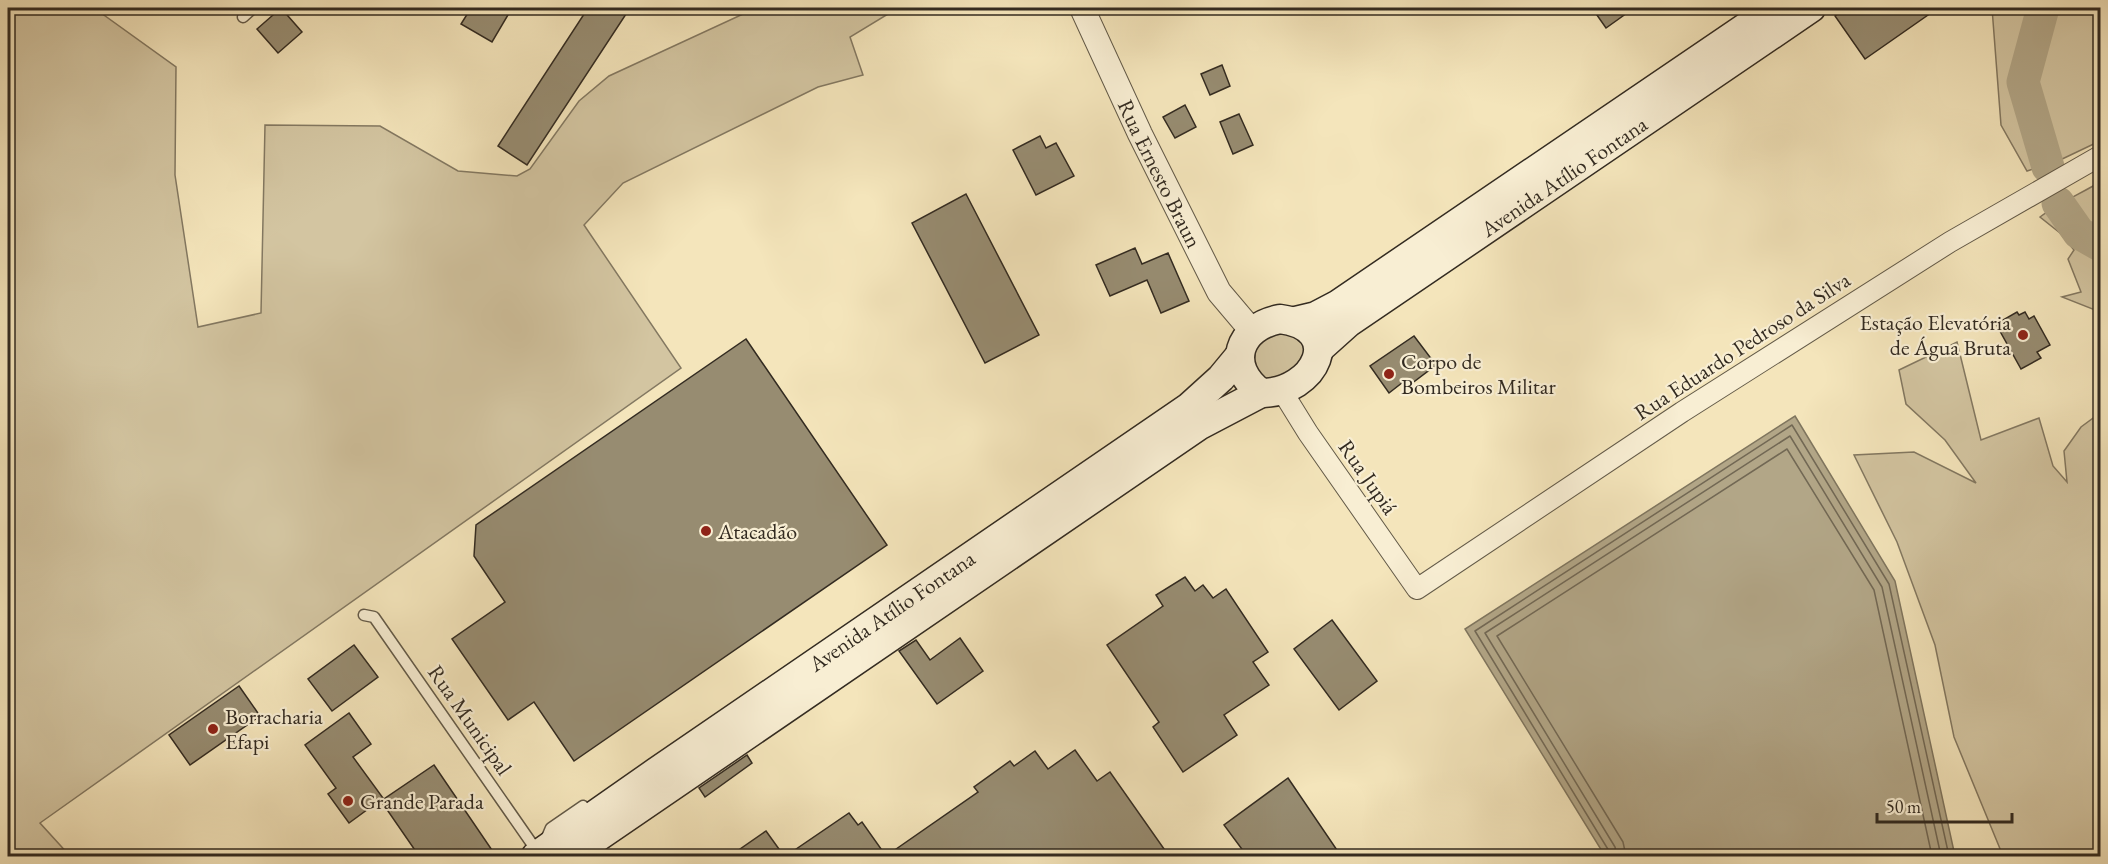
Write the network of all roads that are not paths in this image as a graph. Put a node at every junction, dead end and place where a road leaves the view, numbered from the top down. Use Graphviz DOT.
graph roads {
  1 [pos="253,8"];
  2 [pos="1082,8"];
  3 [pos="1774,8"];
  4 [pos="1810,8"];
  5 [pos="243,16"];
  6 [pos="2100,156"];
  7 [pos="1295,321"];
  8 [pos="1246,343"];
  9 [pos="1319,349"];
  10 [pos="1272,392"];
  11 [pos="1417,589"];
  12 [pos="364,615"];
  13 [pos="589,802"];
  14 [pos="547,854"];
  1 -- 5 [label="lane"];
  2 -- 8 [label="street, Rua Ernesto Braun"];
  3 -- 7 [label="main road, Avenida Atílio Fontana"];
  4 -- 9 [label="main road, Avenida Atílio Fontana"];
  6 -- 11 [label="street, Rua Eduardo Pedroso da Silva"];
  7 -- 8 [label="main road"];
  7 -- 9 [label="main road"];
  8 -- 10 [label="main road"];
  8 -- 14 [label="main road, Avenida Atílio Fontana"];
  9 -- 10 [label="main road"];
  10 -- 11 [label="street, Rua Jupiá"];
  10 -- 14 [label="main road, Avenida Atílio Fontana"];
  12 -- 14 [label="lane, Rua Municipal"];
  13 -- 14 [label="lane"];
}
